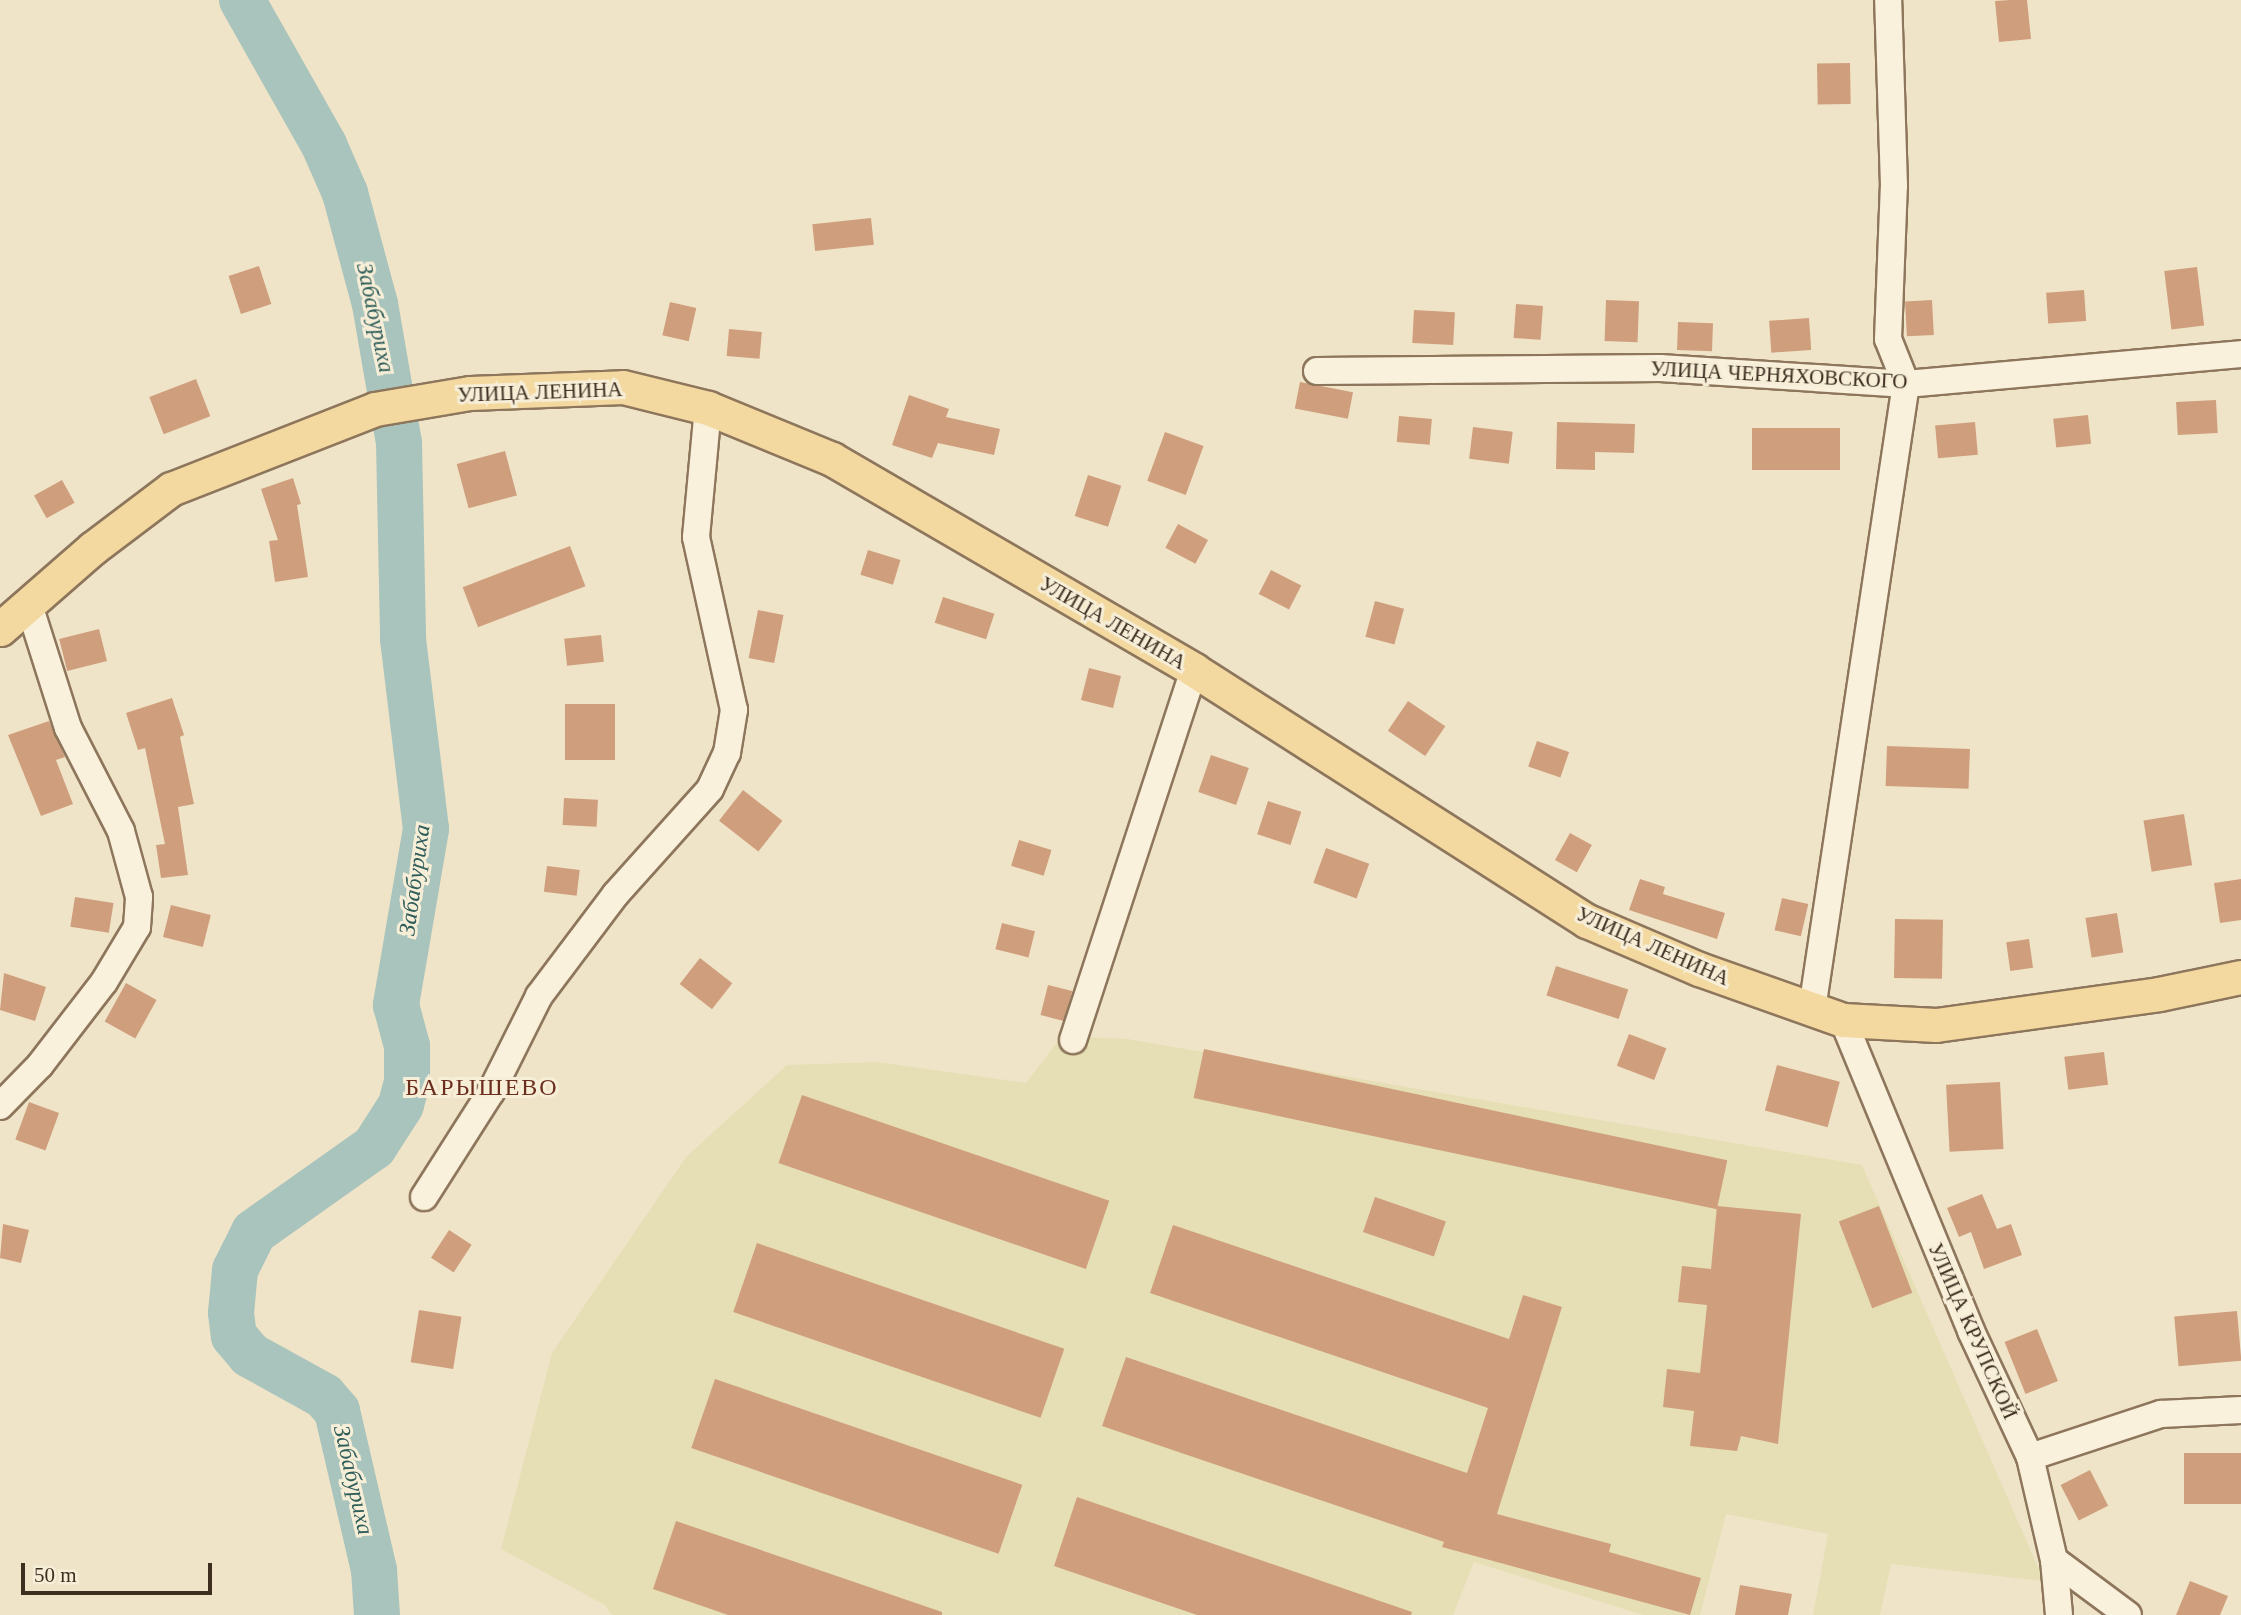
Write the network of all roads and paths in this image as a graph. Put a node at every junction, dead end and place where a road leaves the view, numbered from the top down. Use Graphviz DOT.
graph roads {
  1 [pos="1888,0"];
  2 [pos="2241,354"];
  3 [pos="1317,371"];
  4 [pos="1906,384"];
  5 [pos="708,408"];
  6 [pos="29,605"];
  7 [pos="0,629"];
  8 [pos="1194,670"];
  9 [pos="2241,977"];
  10 [pos="1827,1015"];
  11 [pos="1073,1040"];
  12 [pos="0,1106"];
  13 [pos="424,1197"];
  14 [pos="2241,1409"];
  15 [pos="2030,1457"];
  16 [pos="2054,1560"];
  17 [pos="2059,1615"];
  18 [pos="2128,1615"];
  1 -- 4 [label="street"];
  2 -- 4 [label="street, УЛИЦА ЧЕРНЯХОВСКОГО"];
  3 -- 4 [label="street, УЛИЦА ЧЕРНЯХОВСКОГО"];
  4 -- 10 [label="street"];
  5 -- 6 [label="main road, УЛИЦА ЛЕНИНА"];
  5 -- 8 [label="main road, УЛИЦА ЛЕНИНА"];
  5 -- 13 [label="street"];
  6 -- 7 [label="main road, УЛИЦА ЛЕНИНА"];
  6 -- 12 [label="street"];
  8 -- 10 [label="main road, УЛИЦА ЛЕНИНА"];
  8 -- 11 [label="street"];
  9 -- 10 [label="main road, УЛИЦА ЛЕНИНА"];
  10 -- 15 [label="street, УЛИЦА КРУПСКОЙ"];
  14 -- 15 [label="street"];
  15 -- 16 [label="street, УЛИЦА КРУПСКОЙ"];
  16 -- 17 [label="street, УЛИЦА КРУПСКОЙ"];
  16 -- 18 [label="street"];
}
